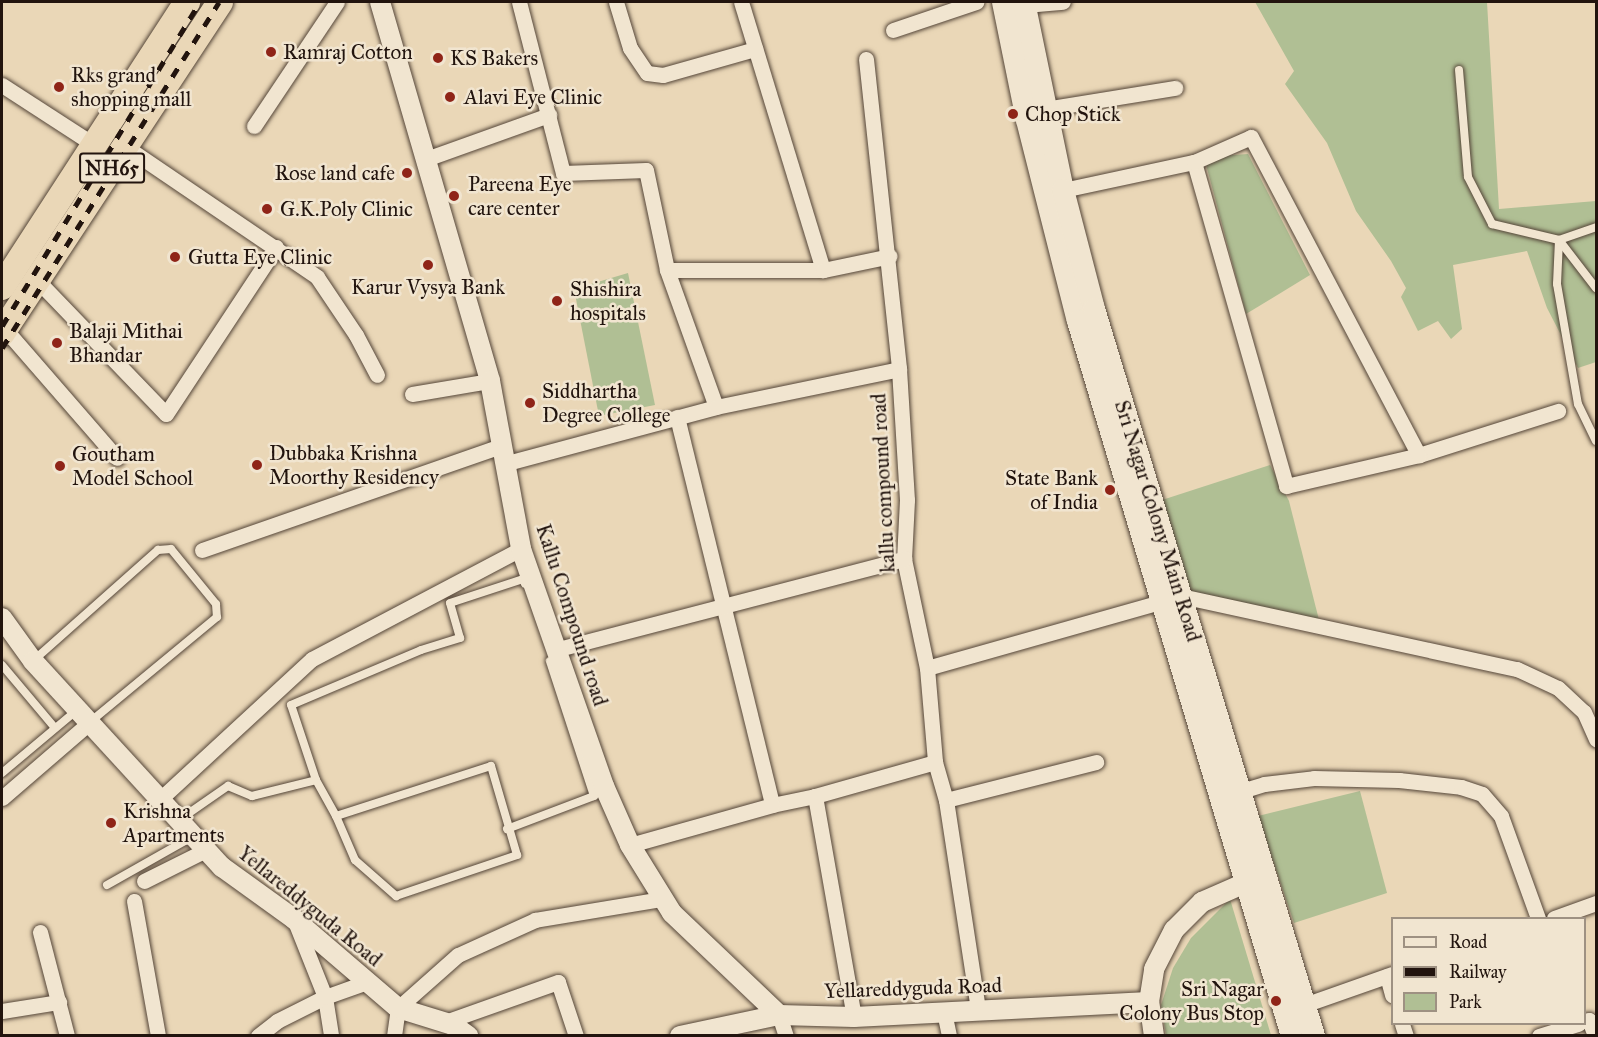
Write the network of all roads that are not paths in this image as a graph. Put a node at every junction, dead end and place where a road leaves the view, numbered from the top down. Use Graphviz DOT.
graph roads {
  1 [pos="187,2"];
  2 [pos="220,2"];
  3 [pos="337,2"];
  4 [pos="380,2"];
  5 [pos="519,2"];
  6 [pos="616,2"];
  7 [pos="730,2"];
  8 [pos="741,2"];
  9 [pos="976,2"];
  10 [pos="1063,2"];
  11 [pos="1018,3"];
  12 [pos="893,30"];
  13 [pos="750,51"];
  14 [pos="866,59"];
  15 [pos="1459,70"];
  16 [pos="2,85"];
  17 [pos="1175,88"];
  18 [pos="1045,109"];
  19 [pos="549,115"];
  20 [pos="254,126"];
  21 [pos="93,144"];
  22 [pos="126,147"];
  23 [pos="426,159"];
  24 [pos="1194,162"];
  25 [pos="1063,190"];
  26 [pos="1596,227"];
  27 [pos="1559,240"];
  28 [pos="276,247"];
  29 [pos="890,256"];
  30 [pos="667,270"];
  31 [pos="823,270"];
  32 [pos="36,279"];
  33 [pos="2,287"];
  34 [pos="1596,288"];
  35 [pos="3,330"];
  36 [pos="899,369"];
  37 [pos="377,375"];
  38 [pos="490,381"];
  39 [pos="412,394"];
  40 [pos="716,407"];
  41 [pos="1558,411"];
  42 [pos="677,417"];
  43 [pos="1596,441"];
  44 [pos="505,454"];
  45 [pos="1419,455"];
  46 [pos="117,458"];
  47 [pos="521,549"];
  48 [pos="202,550"];
  49 [pos="904,559"];
  50 [pos="1171,600"];
  51 [pos="724,603"];
  52 [pos="2,618"];
  53 [pos="558,649"];
  54 [pos="33,661"];
  55 [pos="2,665"];
  56 [pos="927,668"];
  57 [pos="84,715"];
  58 [pos="55,728"];
  59 [pos="1596,740"];
  60 [pos="935,762"];
  61 [pos="1096,762"];
  62 [pos="2,773"];
  63 [pos="316,780"];
  64 [pos="1238,792"];
  65 [pos="815,796"];
  66 [pos="2,798"];
  67 [pos="946,800"];
  68 [pos="158,801"];
  69 [pos="772,806"];
  70 [pos="336,816"];
  71 [pos="178,821"];
  72 [pos="507,829"];
  73 [pos="200,843"];
  74 [pos="630,845"];
  75 [pos="144,881"];
  76 [pos="1243,884"];
  77 [pos="107,885"];
  78 [pos="662,899"];
  79 [pos="134,901"];
  80 [pos="1596,903"];
  81 [pos="1538,917"];
  82 [pos="1557,917"];
  83 [pos="294,919"];
  84 [pos="40,932"];
  85 [pos="1390,975"];
  86 [pos="367,982"];
  87 [pos="325,997"];
  88 [pos="59,1002"];
  89 [pos="1149,1002"];
  90 [pos="1304,1005"];
  91 [pos="398,1008"];
  92 [pos="978,1009"];
  93 [pos="2,1011"];
  94 [pos="945,1012"];
  95 [pos="778,1014"];
  96 [pos="854,1017"];
  97 [pos="1586,1021"];
  98 [pos="445,1022"];
  99 [pos="1572,1025"];
  100 [pos="67,1035"];
  101 [pos="158,1035"];
  102 [pos="258,1035"];
  103 [pos="331,1035"];
  104 [pos="394,1035"];
  105 [pos="468,1035"];
  106 [pos="576,1035"];
  107 [pos="680,1035"];
  108 [pos="786,1035"];
  109 [pos="949,1035"];
  110 [pos="1154,1035"];
  111 [pos="1292,1035"];
  112 [pos="1314,1035"];
  113 [pos="1539,1035"];
  114 [pos="1595,1035"];
  1 -- 21 [label="highway, NH65"];
  2 -- 22 [label="highway, NH65"];
  3 -- 20 [label="street"];
  4 -- 23 [label="street, Kallu Compound road"];
  5 -- 19 [label="street"];
  6 -- 13 [label="street"];
  7 -- 13 [label="street"];
  8 -- 13 [label="street"];
  9 -- 12 [label="street"];
  10 -- 11 [label="street"];
  11 -- 18 [label="main road, Sri Nagar Colony Main Road"];
  11 -- 50 [label="main road, Sri Nagar Colony Main Road"];
  13 -- 31 [label="street"];
  14 -- 29 [label="street, kallu compound road"];
  15 -- 27 [label="lane"];
  16 -- 21 [label="street"];
  17 -- 18 [label="street"];
  18 -- 25 [label="main road, Sri Nagar Colony Main Road"];
  19 -- 23 [label="street"];
  19 -- 30 [label="street"];
  21 -- 33 [label="highway, NH65"];
  22 -- 28 [label="street"];
  22 -- 32 [label="highway, NH65"];
  23 -- 38 [label="street, Kallu Compound road"];
  24 -- 25 [label="street"];
  24 -- 45 [label="street"];
  24 -- 45 [label="street"];
  25 -- 50 [label="main road, Sri Nagar Colony Main Road"];
  26 -- 27 [label="lane"];
  27 -- 34 [label="lane"];
  27 -- 43 [label="lane"];
  28 -- 32 [label="street"];
  28 -- 37 [label="street"];
  29 -- 31 [label="street"];
  29 -- 36 [label="street, kallu compound road"];
  30 -- 31 [label="street"];
  30 -- 40 [label="street"];
  32 -- 35 [label="highway, NH65"];
  35 -- 46 [label="street"];
  36 -- 40 [label="street"];
  36 -- 49 [label="street, kallu compound road"];
  38 -- 39 [label="street"];
  38 -- 44 [label="street, Kallu Compound road"];
  40 -- 42 [label="street"];
  41 -- 45 [label="street"];
  42 -- 44 [label="street"];
  42 -- 51 [label="street"];
  44 -- 47 [label="street, Kallu Compound road"];
  44 -- 48 [label="street"];
  47 -- 53 [label="street, Kallu Compound road"];
  47 -- 68 [label="street"];
  49 -- 51 [label="street"];
  49 -- 56 [label="street, kallu compound road"];
  50 -- 56 [label="street"];
  50 -- 59 [label="street"];
  50 -- 64 [label="main road, Sri Nagar Colony Main Road"];
  50 -- 76 [label="main road, Sri Nagar Colony Main Road"];
  51 -- 53 [label="street"];
  51 -- 69 [label="street"];
  52 -- 54 [label="street, Yellareddyguda Road"];
  53 -- 74 [label="street, Kallu Compound road"];
  54 -- 57 [label="street, Yellareddyguda Road"];
  54 -- 57 [label="lane"];
  55 -- 58 [label="lane"];
  56 -- 60 [label="street, kallu compound road"];
  57 -- 58 [label="lane"];
  57 -- 66 [label="street"];
  57 -- 68 [label="street, Yellareddyguda Road"];
  58 -- 62 [label="lane"];
  60 -- 65 [label="street"];
  60 -- 67 [label="street, kallu compound road"];
  61 -- 67 [label="street"];
  63 -- 70 [label="lane"];
  63 -- 71 [label="lane"];
  63 -- 72 [label="lane"];
  64 -- 81 [label="street"];
  64 -- 90 [label="main road, Sri Nagar Colony Main Road"];
  65 -- 69 [label="street"];
  65 -- 96 [label="street"];
  67 -- 92 [label="street, kallu compound road"];
  68 -- 71 [label="street, Yellareddyguda Road"];
  69 -- 74 [label="street"];
  70 -- 72 [label="lane"];
  70 -- 72 [label="lane"];
  71 -- 73 [label="street, Yellareddyguda Road"];
  73 -- 75 [label="street"];
  73 -- 77 [label="lane"];
  73 -- 83 [label="street, Yellareddyguda Road"];
  74 -- 78 [label="street, Kallu Compound road"];
  76 -- 89 [label="street"];
  76 -- 111 [label="main road, Sri Nagar Colony Main Road"];
  78 -- 91 [label="street"];
  78 -- 95 [label="street, Kallu Compound road"];
  79 -- 101 [label="street"];
  80 -- 82 [label="street"];
  83 -- 86 [label="street, Yellareddyguda Road"];
  83 -- 87 [label="street"];
  84 -- 88 [label="street"];
  85 -- 90 [label="street"];
  86 -- 87 [label="street"];
  86 -- 91 [label="street, Yellareddyguda Road"];
  87 -- 102 [label="street"];
  87 -- 103 [label="street"];
  88 -- 93 [label="street"];
  88 -- 100 [label="street"];
  89 -- 92 [label="street, Yellareddyguda Road"];
  89 -- 110 [label="street"];
  90 -- 112 [label="main road, Sri Nagar Colony Main Road"];
  91 -- 98 [label="street, Yellareddyguda Road"];
  91 -- 104 [label="street"];
  92 -- 94 [label="street, Yellareddyguda Road"];
  94 -- 96 [label="street, Yellareddyguda Road"];
  94 -- 109 [label="street"];
  95 -- 96 [label="street, Yellareddyguda Road"];
  95 -- 107 [label="street, Yellareddyguda Road"];
  95 -- 108 [label="street"];
  97 -- 114 [label="street"];
  98 -- 105 [label="street, Yellareddyguda Road"];
  98 -- 106 [label="street"];
  99 -- 113 [label="street"];
}
